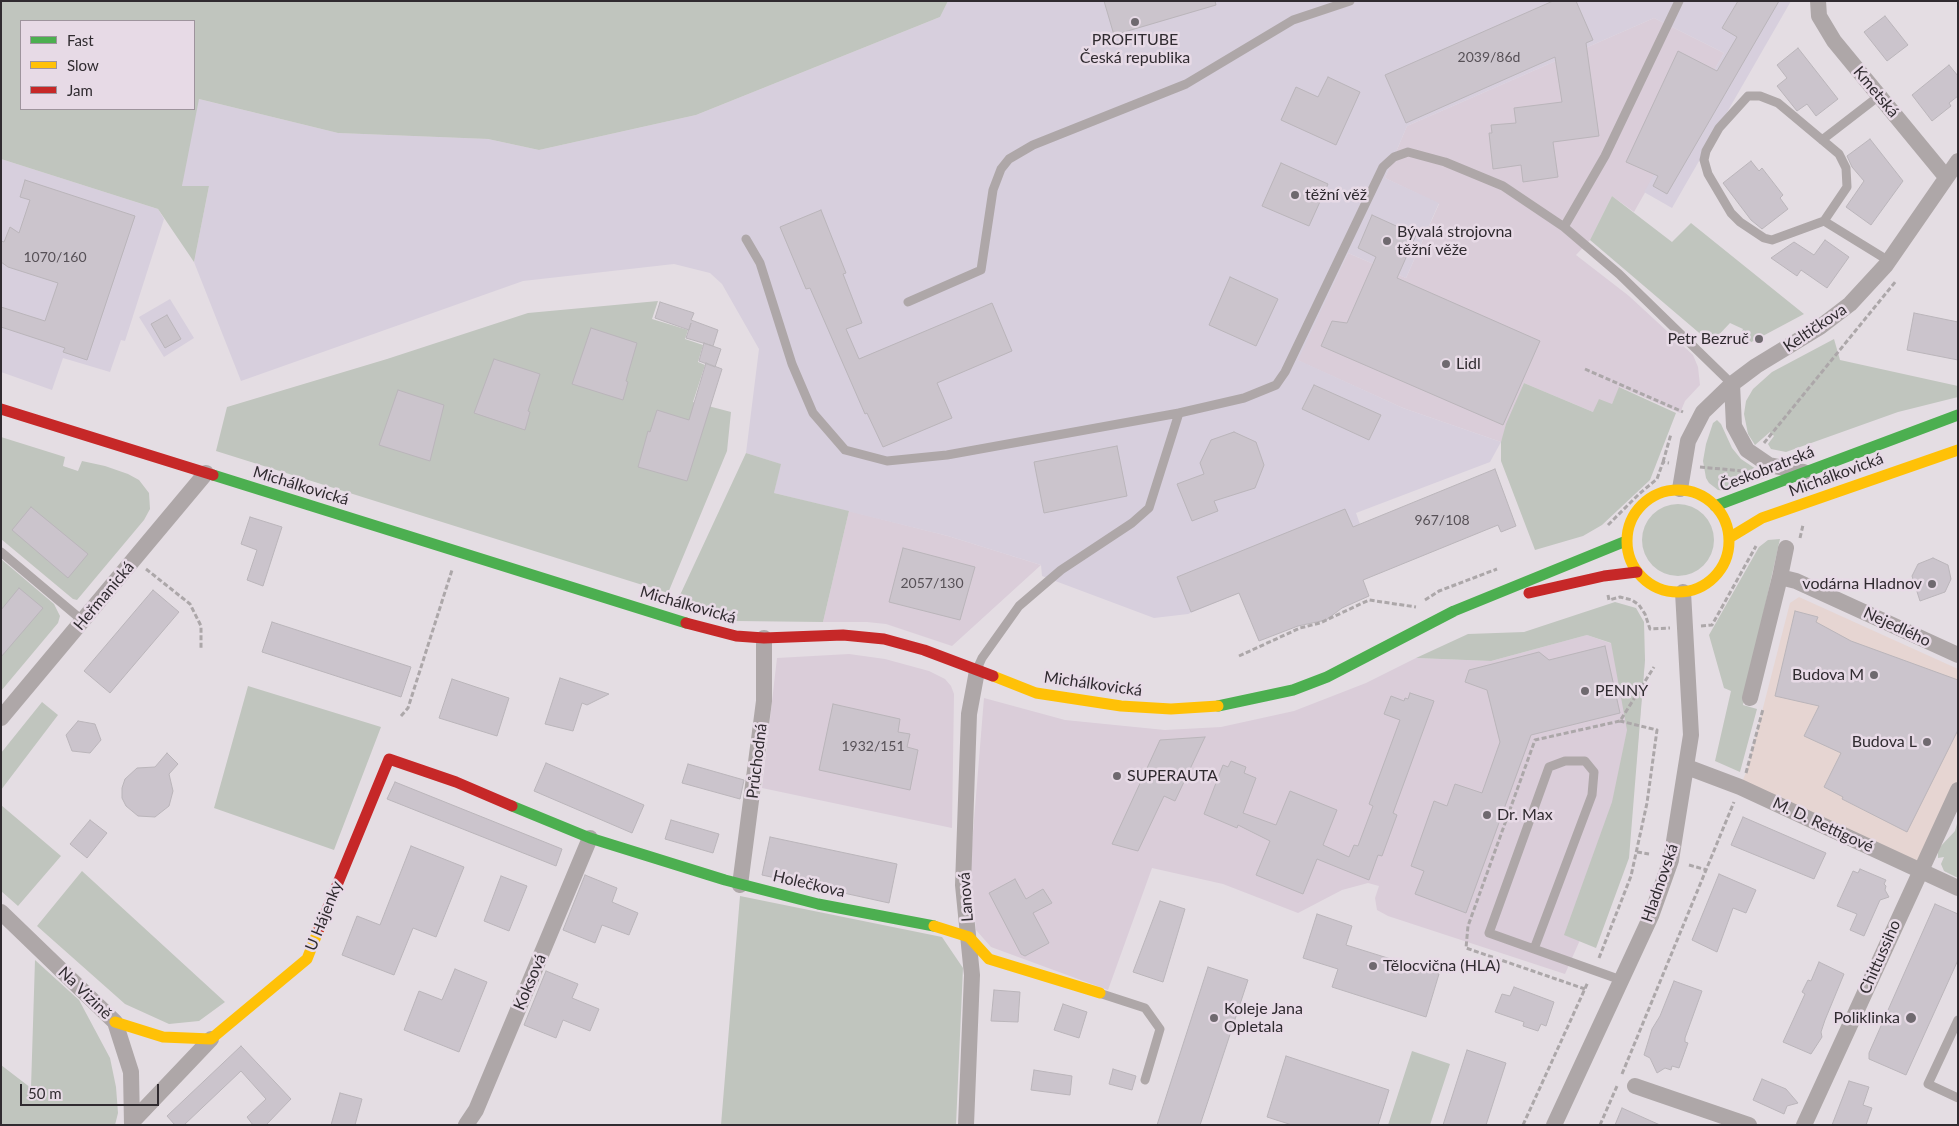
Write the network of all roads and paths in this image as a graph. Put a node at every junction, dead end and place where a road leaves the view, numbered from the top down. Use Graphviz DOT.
graph roads {
  1 [pos="1350,1"];
  2 [pos="1679,1"];
  3 [pos="1818,1"];
  4 [pos="1879,96"];
  5 [pos="1822,140"];
  6 [pos="1958,161"];
  7 [pos="1946,177"];
  8 [pos="1824,222"];
  9 [pos="1564,227"];
  10 [pos="746,239"];
  11 [pos="1889,261"];
  12 [pos="1897,281"];
  13 [pos="908,302"];
  14 [pos="1585,369"];
  15 [pos="1732,384"];
  16 [pos="1,409"];
  17 [pos="1683,412"];
  18 [pos="1179,413"];
  19 [pos="1958,415"];
  20 [pos="1958,450"];
  21 [pos="1753,456"];
  22 [pos="1830,462"];
  23 [pos="1682,464"];
  24 [pos="1804,472"];
  25 [pos="206,473"];
  26 [pos="1680,489"];
  27 [pos="1715,506"];
  28 [pos="1803,525"];
  29 [pos="1604,529"];
  30 [pos="1729,538"];
  31 [pos="1626,541"];
  32 [pos="1793,545"];
  33 [pos="1,552"];
  34 [pos="453,567"];
  35 [pos="1501,567"];
  36 [pos="146,568"];
  37 [pos="1637,572"];
  38 [pos="1780,577"];
  39 [pos="1683,592"];
  40 [pos="1454,611"];
  41 [pos="83,621"];
  42 [pos="764,638"];
  43 [pos="201,650"];
  44 [pos="1239,656"];
  45 [pos="1958,656"];
  46 [pos="977,671"];
  47 [pos="1758,700"];
  48 [pos="401,716"];
  49 [pos="1,718"];
  50 [pos="1620,721"];
  51 [pos="389,759"];
  52 [pos="1687,767"];
  53 [pos="1740,787"];
  54 [pos="1958,790"];
  55 [pos="1647,803"];
  56 [pos="590,838"];
  57 [pos="1637,852"];
  58 [pos="1649,854"];
  59 [pos="1689,864"];
  60 [pos="1707,870"];
  61 [pos="1920,870"];
  62 [pos="740,885"];
  63 [pos="1958,888"];
  64 [pos="1,912"];
  65 [pos="969,937"];
  66 [pos="1534,949"];
  67 [pos="1621,980"];
  68 [pos="1100,993"];
  69 [pos="1958,1020"];
  70 [pos="115,1022"];
  71 [pos="211,1040"];
  72 [pos="1145,1080"];
  73 [pos="1635,1086"];
  74 [pos="1958,1098"];
  75 [pos="132,1123"];
  76 [pos="466,1125"];
  77 [pos="966,1125"];
  78 [pos="1554,1125"];
  79 [pos="1600,1125"];
  80 [pos="1749,1125"];
  81 [pos="1804,1125"];
  1 -- 13 [label="lane"];
  2 -- 9 [label="lane"];
  3 -- 4 [label="street, Kmetská"];
  4 -- 5 [label="lane"];
  4 -- 7 [label="street, Kmetská"];
  5 -- 8 [label="lane"];
  5 -- 8 [label="lane"];
  6 -- 7 [label="street, Keltičkova"];
  7 -- 11 [label="street, Keltičkova"];
  8 -- 11 [label="lane"];
  9 -- 15 [label="lane"];
  9 -- 18 [label="lane"];
  10 -- 18 [label="lane"];
  11 -- 15 [label="street, Keltičkova"];
  12 -- 21 [label="path"];
  14 -- 17 [label="path"];
  15 -- 21 [label="street"];
  15 -- 23 [label="street, Keltičkova"];
  16 -- 25 [label="street, Michálkovická"];
  18 -- 46 [label="lane"];
  19 -- 22 [label="street, Michálkovická"];
  20 -- 30 [label="street, Michálkovická"];
  21 -- 23 [label="path"];
  21 -- 24 [label="street"];
  22 -- 24 [label="street, Českobratrská"];
  23 -- 26 [label="street, Keltičkova"];
  23 -- 29 [label="path"];
  24 -- 27 [label="street, Českobratrská"];
  25 -- 41 [label="street, Heřmanická"];
  25 -- 42 [label="street, Michálkovická"];
  26 -- 27 [label="street"];
  26 -- 31 [label="street"];
  27 -- 30 [label="street"];
  28 -- 32 [label="path"];
  30 -- 39 [label="street"];
  31 -- 37 [label="street"];
  31 -- 40 [label="street, Michálkovická"];
  32 -- 38 [label="street"];
  33 -- 41 [label="lane"];
  34 -- 48 [label="path"];
  35 -- 44 [label="path"];
  36 -- 43 [label="path"];
  37 -- 39 [label="street"];
  37 -- 40 [label="street, Michálkovická"];
  38 -- 45 [label="street, Nejedlého"];
  38 -- 47 [label="street"];
  39 -- 52 [label="street, Hladnovská"];
  40 -- 46 [label="street, Michálkovická"];
  41 -- 49 [label="street, Heřmanická"];
  42 -- 46 [label="street, Michálkovická"];
  42 -- 62 [label="street, Průchodná"];
  46 -- 65 [label="street, Lanová"];
  47 -- 53 [label="path"];
  50 -- 55 [label="path"];
  51 -- 56 [label="street, Holečkova"];
  51 -- 71 [label="street, U Hájenky"];
  52 -- 53 [label="street, M. D. Rettigové"];
  52 -- 67 [label="street, Hladnovská"];
  53 -- 60 [label="path"];
  53 -- 61 [label="street, M. D. Rettigové"];
  54 -- 61 [label="street, Chittussiho"];
  56 -- 62 [label="street, Holečkova"];
  56 -- 76 [label="street, Koksová"];
  57 -- 58 [label="path"];
  59 -- 60 [label="path"];
  60 -- 79 [label="path"];
  61 -- 63 [label="street, M. D. Rettigové"];
  61 -- 81 [label="street, Chittussiho"];
  62 -- 65 [label="street, Holečkova"];
  64 -- 70 [label="street, Na Vizině"];
  65 -- 68 [label="street, Holečkova"];
  65 -- 77 [label="street, Lanová"];
  66 -- 66 [label="lane"];
  66 -- 67 [label="lane"];
  67 -- 78 [label="street, Hladnovská"];
  68 -- 72 [label="lane, Holečkova"];
  69 -- 74 [label="lane"];
  70 -- 71 [label="street"];
  70 -- 75 [label="street, Na Vizině"];
  71 -- 75 [label="street, U Hájenky"];
  73 -- 80 [label="street"];
}
